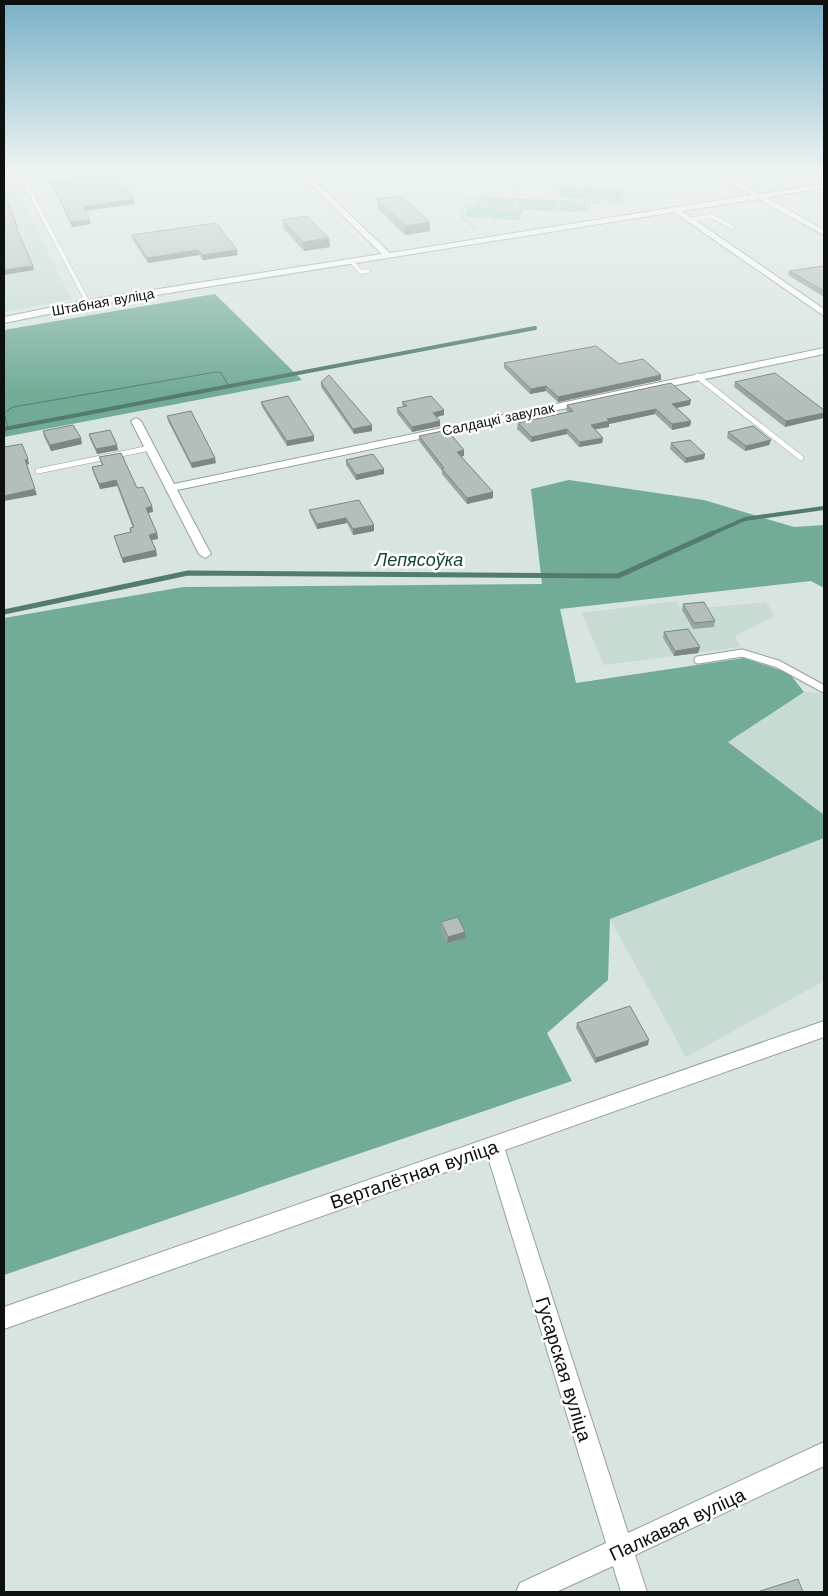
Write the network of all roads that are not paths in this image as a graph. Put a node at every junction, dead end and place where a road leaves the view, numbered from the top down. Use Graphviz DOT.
graph roads {
  1 [pos="58,245"];
  2 [pos="378,245"];
  3 [pos="451,245"];
  4 [pos="726,245"];
  5 [pos="388,255"];
  6 [pos="351,261"];
  7 [pos="368,271"];
  8 [pos="88,303"];
  9 [pos="824,313"];
  10 [pos="4,320"];
  11 [pos="824,351"];
  12 [pos="697,376"];
  13 [pos="136,421"];
  14 [pos="150,448"];
  15 [pos="801,458"];
  16 [pos="38,471"];
  17 [pos="171,488"];
  18 [pos="205,554"];
  19 [pos="698,660"];
  20 [pos="824,689"];
  21 [pos="824,1029"];
  22 [pos="494,1146"];
  23 [pos="4,1318"];
  24 [pos="824,1454"];
  25 [pos="622,1550"];
  26 [pos="529,1592"];
  27 [pos="634,1592"];
  1 -- 8 [label="lane"];
  2 -- 5 [label="street"];
  3 -- 5 [label="street, Штабная вуліца"];
  4 -- 9 [label="street"];
  5 -- 6 [label="street, Штабная вуліца"];
  6 -- 7 [label="lane"];
  6 -- 8 [label="street, Штабная вуліца"];
  8 -- 10 [label="street, Штабная вуліца"];
  11 -- 12 [label="street, Салдацкі завулак"];
  12 -- 15 [label="lane"];
  12 -- 17 [label="street, Салдацкі завулак"];
  13 -- 14 [label="street"];
  14 -- 16 [label="lane"];
  14 -- 17 [label="street"];
  17 -- 18 [label="street"];
  19 -- 20 [label="lane"];
  21 -- 22 [label="street, Верталётная вуліца"];
  22 -- 23 [label="street, Верталётная вуліца"];
  22 -- 25 [label="street, Гусарская вуліца"];
  24 -- 25 [label="street, Палкавая вуліца"];
  25 -- 26 [label="street, Палкавая вуліца"];
  25 -- 27 [label="street, Гусарская вуліца"];
}
